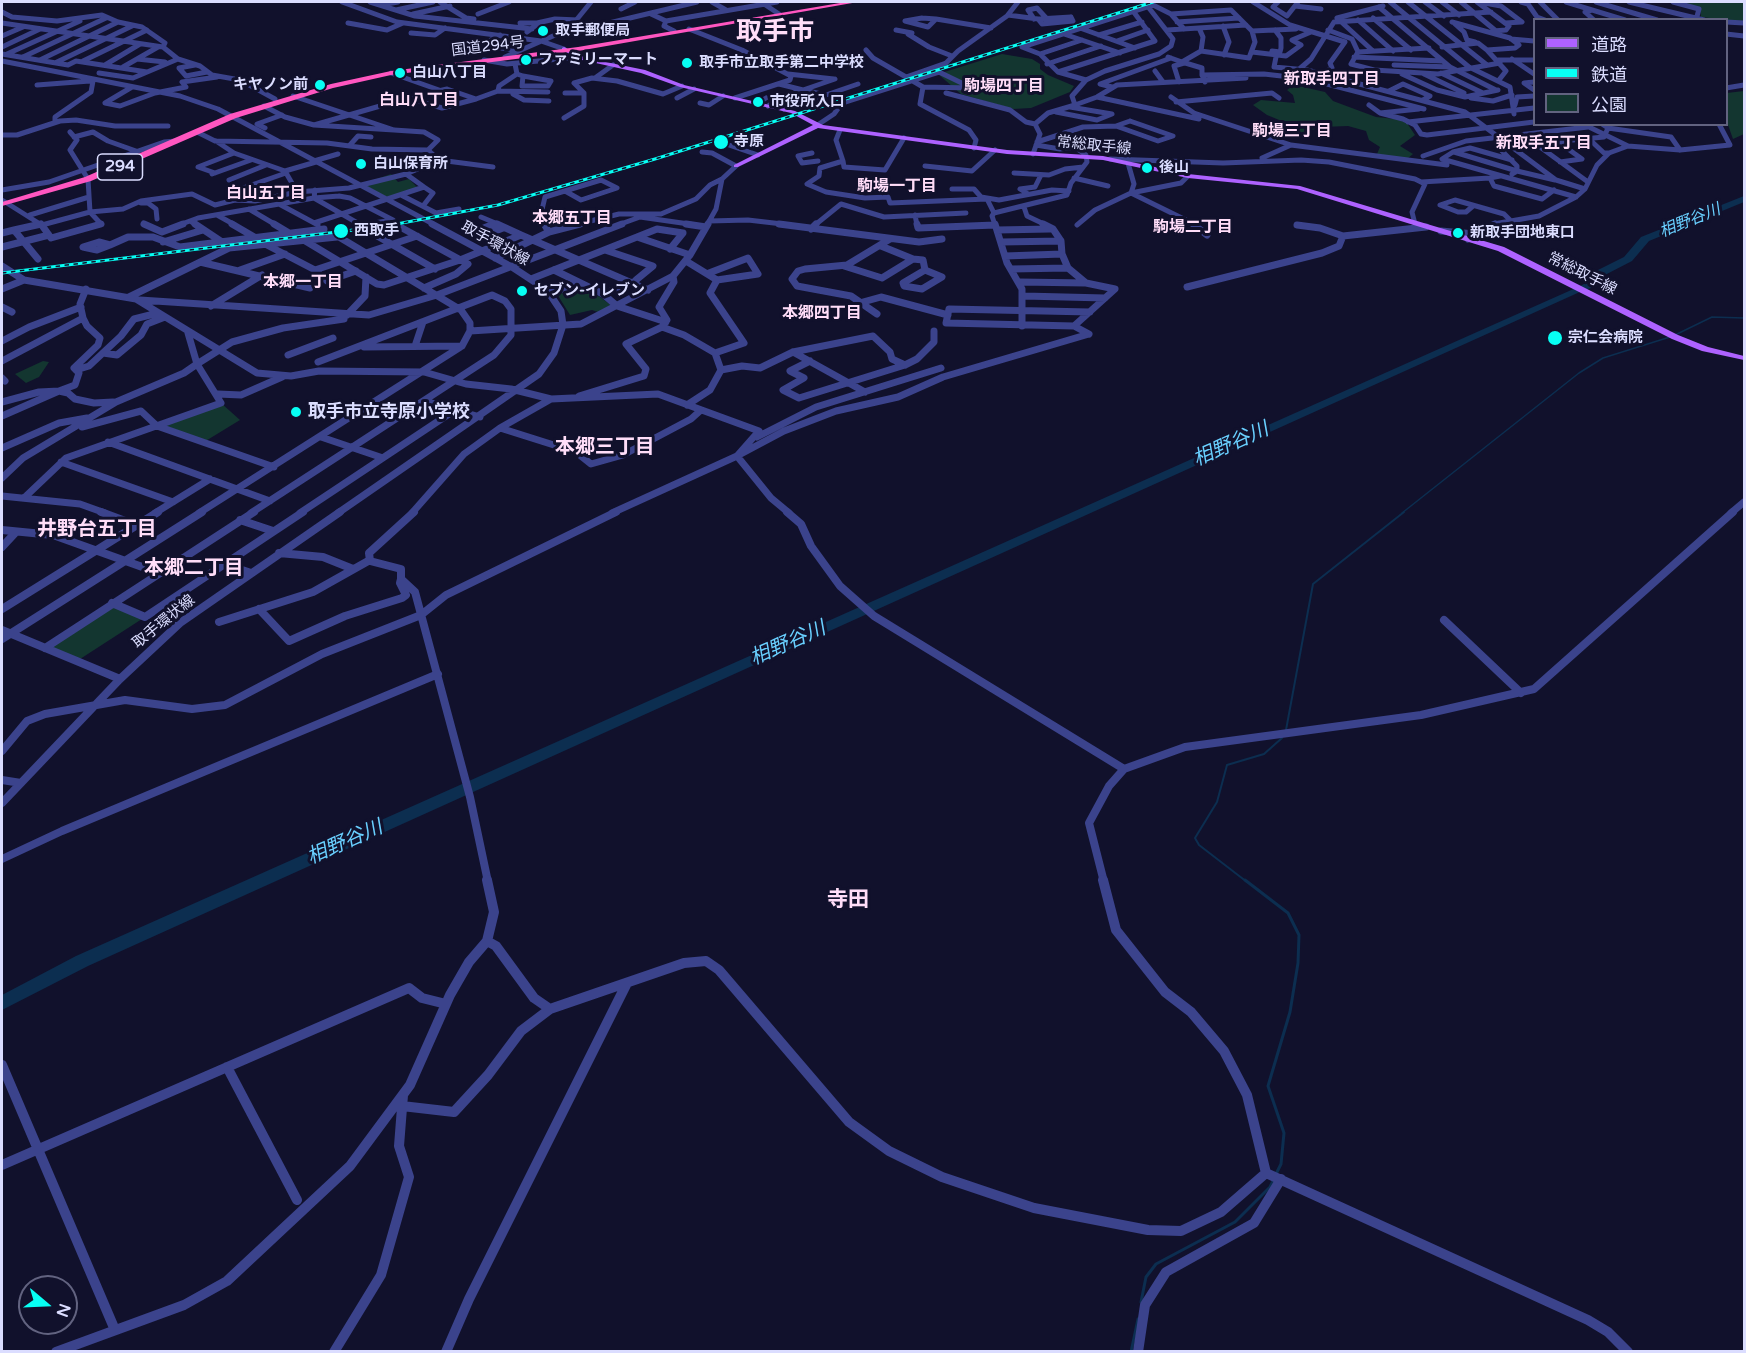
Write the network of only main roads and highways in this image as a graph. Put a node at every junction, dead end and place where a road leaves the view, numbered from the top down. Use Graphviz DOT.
graph roads {
  1 [pos="845,2"];
  2 [pos="855,2"];
  3 [pos="691,30"];
  4 [pos="566,50"];
  5 [pos="485,60"];
  6 [pos="233,116"];
  7 [pos="816,126"];
  8 [pos="736,166"];
  9 [pos="3,202"];
  10 [pos="1744,358"];
  1 -- 2 [label="highway, 国道294号 / 294"];
  1 -- 3 [label="highway, 国道294号 / 294"];
  3 -- 4 [label="highway, 国道294号 / 294"];
  3 -- 4 [label="highway, 国道294号 / 294"];
  4 -- 5 [label="highway, 国道294号 / 294"];
  4 -- 5 [label="highway, 国道294号 / 294"];
  4 -- 7 [label="main road, 常総取手線"];
  5 -- 6 [label="highway, 国道294号 / 294"];
  5 -- 6 [label="highway, 国道294号 / 294"];
  6 -- 9 [label="highway, 国道294号 / 294"];
  7 -- 8 [label="main road"];
  7 -- 10 [label="main road, 常総取手線"];
}
